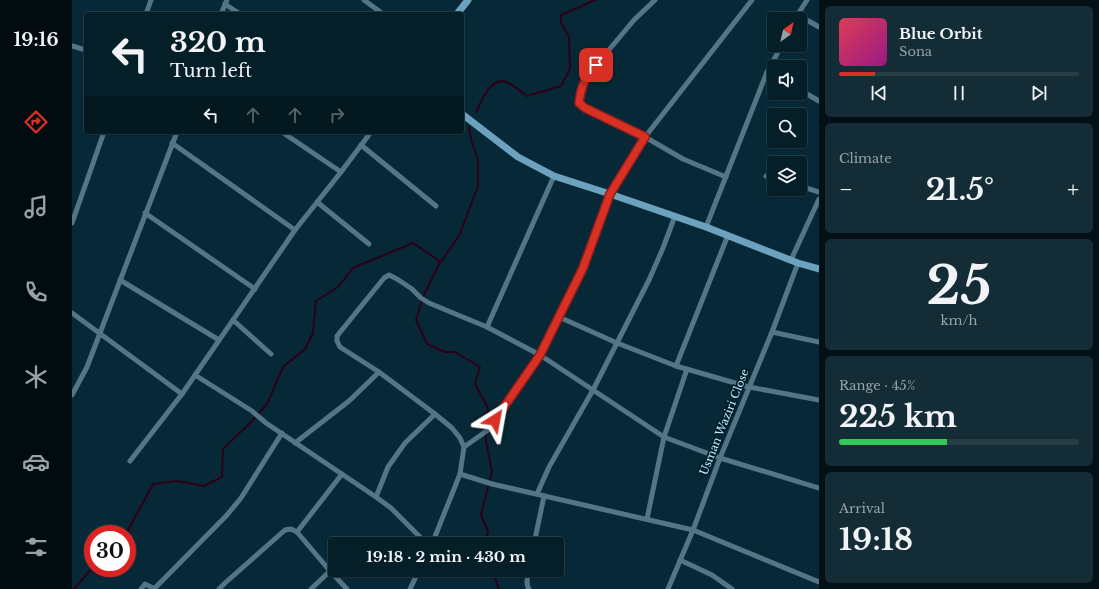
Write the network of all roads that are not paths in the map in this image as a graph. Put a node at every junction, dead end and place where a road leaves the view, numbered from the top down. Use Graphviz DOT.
graph roads {
  1 [pos="151,0"];
  2 [pos="364,0"];
  3 [pos="468,0"];
  4 [pos="655,0"];
  5 [pos="752,0"];
  6 [pos="807,0"];
  7 [pos="226,2"];
  8 [pos="147,12"];
  9 [pos="223,12"];
  10 [pos="238,12"];
  11 [pos="379,12"];
  12 [pos="459,12"];
  13 [pos="799,12"];
  14 [pos="807,22"];
  15 [pos="819,27"];
  16 [pos="72,46"];
  17 [pos="84,49"];
  18 [pos="767,74"];
  19 [pos="807,94"];
  20 [pos="819,101"];
  21 [pos="464,116"];
  22 [pos="103,134"];
  23 [pos="176,134"];
  24 [pos="285,134"];
  25 [pos="369,134"];
  26 [pos="645,137"];
  27 [pos="172,143"];
  28 [pos="361,145"];
  29 [pos="342,172"];
  30 [pos="554,176"];
  31 [pos="726,177"];
  32 [pos="807,188"];
  33 [pos="819,192"];
  34 [pos="610,194"];
  35 [pos="819,199"];
  36 [pos="317,202"];
  37 [pos="436,206"];
  38 [pos="145,213"];
  39 [pos="675,216"];
  40 [pos="72,224"];
  41 [pos="706,227"];
  42 [pos="295,230"];
  43 [pos="728,235"];
  44 [pos="369,244"];
  45 [pos="791,260"];
  46 [pos="798,263"];
  47 [pos="819,269"];
  48 [pos="120,280"];
  49 [pos="255,289"];
  50 [pos="72,313"];
  51 [pos="559,317"];
  52 [pos="233,320"];
  53 [pos="487,327"];
  54 [pos="772,332"];
  55 [pos="100,334"];
  56 [pos="219,340"];
  57 [pos="819,342"];
  58 [pos="617,343"];
  59 [pos="271,354"];
  60 [pos="540,355"];
  61 [pos="676,366"];
  62 [pos="687,370"];
  63 [pos="379,372"];
  64 [pos="194,375"];
  65 [pos="749,387"];
  66 [pos="593,390"];
  67 [pos="182,394"];
  68 [pos="72,395"];
  69 [pos="819,400"];
  70 [pos="435,414"];
  71 [pos="282,433"];
  72 [pos="664,437"];
  73 [pos="296,443"];
  74 [pos="464,447"];
  75 [pos="720,458"];
  76 [pos="130,461"];
  77 [pos="342,474"];
  78 [pos="460,474"];
  79 [pos="819,488"];
  80 [pos="538,494"];
  81 [pos="544,496"];
  82 [pos="376,497"];
  83 [pos="647,519"];
  84 [pos="693,530"];
  85 [pos="297,532"];
  86 [pos="420,537"];
  87 [pos="435,537"];
  88 [pos="535,537"];
  89 [pos="680,560"];
  90 [pos="328,569"];
  91 [pos="328,573"];
  92 [pos="336,577"];
  93 [pos="416,577"];
  94 [pos="528,577"];
  95 [pos="819,582"];
  96 [pos="141,589"];
  97 [pos="155,589"];
  98 [pos="219,589"];
  99 [pos="311,589"];
  100 [pos="347,589"];
  101 [pos="410,589"];
  102 [pos="529,589"];
  103 [pos="668,589"];
  104 [pos="732,589"];
  1 -- 8 [label="street"];
  2 -- 11 [label="street"];
  3 -- 12 [label="street"];
  4 -- 26 [label="street"];
  5 -- 26 [label="street"];
  6 -- 13 [label="street"];
  7 -- 9 [label="street"];
  7 -- 10 [label="street"];
  14 -- 15 [label="street"];
  16 -- 17 [label="street"];
  18 -- 31 [label="street"];
  19 -- 20 [label="street"];
  21 -- 30 [label="street"];
  22 -- 40 [label="street"];
  23 -- 27 [label="street"];
  24 -- 29 [label="street"];
  25 -- 28 [label="street"];
  26 -- 31 [label="street"];
  26 -- 34 [label="street"];
  27 -- 38 [label="street"];
  27 -- 42 [label="street"];
  28 -- 29 [label="street"];
  28 -- 37 [label="street"];
  29 -- 36 [label="street"];
  30 -- 34 [label="street"];
  30 -- 53 [label="street"];
  31 -- 41 [label="street"];
  32 -- 33 [label="street"];
  34 -- 39 [label="street"];
  34 -- 51 [label="street"];
  35 -- 45 [label="street"];
  36 -- 42 [label="street"];
  36 -- 44 [label="street"];
  38 -- 48 [label="street"];
  38 -- 49 [label="street"];
  39 -- 41 [label="street"];
  39 -- 58 [label="street"];
  41 -- 43 [label="street"];
  42 -- 49 [label="street"];
  43 -- 45 [label="street"];
  43 -- 61 [label="street"];
  45 -- 46 [label="street"];
  46 -- 47 [label="street"];
  46 -- 54 [label="street, Usman Waziri Close"];
  48 -- 55 [label="street"];
  48 -- 56 [label="street"];
  49 -- 52 [label="street"];
  50 -- 55 [label="street"];
  51 -- 58 [label="street"];
  51 -- 60 [label="street"];
  52 -- 56 [label="street"];
  52 -- 59 [label="street"];
  53 -- 60 [label="street"];
  53 -- 63 [label="street"];
  54 -- 57 [label="street"];
  54 -- 65 [label="street, Usman Waziri Close"];
  55 -- 67 [label="street"];
  55 -- 68 [label="street"];
  56 -- 64 [label="street"];
  58 -- 61 [label="street"];
  58 -- 66 [label="street"];
  60 -- 66 [label="street"];
  60 -- 74 [label="street"];
  61 -- 62 [label="street"];
  62 -- 65 [label="street"];
  62 -- 72 [label="street"];
  63 -- 70 [label="street"];
  63 -- 73 [label="street"];
  64 -- 67 [label="street"];
  64 -- 71 [label="street"];
  65 -- 69 [label="street"];
  65 -- 75 [label="street, Usman Waziri Close"];
  66 -- 72 [label="street"];
  66 -- 80 [label="street"];
  67 -- 76 [label="street"];
  70 -- 74 [label="street"];
  70 -- 82 [label="street"];
  71 -- 73 [label="street"];
  71 -- 97 [label="street"];
  72 -- 75 [label="street"];
  72 -- 83 [label="street"];
  73 -- 77 [label="street"];
  74 -- 78 [label="street"];
  75 -- 79 [label="street"];
  75 -- 84 [label="street, Usman Waziri Close"];
  77 -- 82 [label="street"];
  77 -- 85 [label="street"];
  78 -- 80 [label="street"];
  78 -- 87 [label="street"];
  80 -- 81 [label="street"];
  81 -- 83 [label="street"];
  81 -- 88 [label="street"];
  82 -- 86 [label="street"];
  83 -- 84 [label="street"];
  84 -- 89 [label="street, Usman Waziri Close"];
  84 -- 95 [label="street"];
  85 -- 90 [label="street"];
  85 -- 98 [label="street"];
  89 -- 103 [label="street, Usman Waziri Close"];
  89 -- 104 [label="street"];
  91 -- 99 [label="street"];
  92 -- 100 [label="street"];
  93 -- 101 [label="street"];
  94 -- 102 [label="street"];
  96 -- 97 [label="street"];
}
